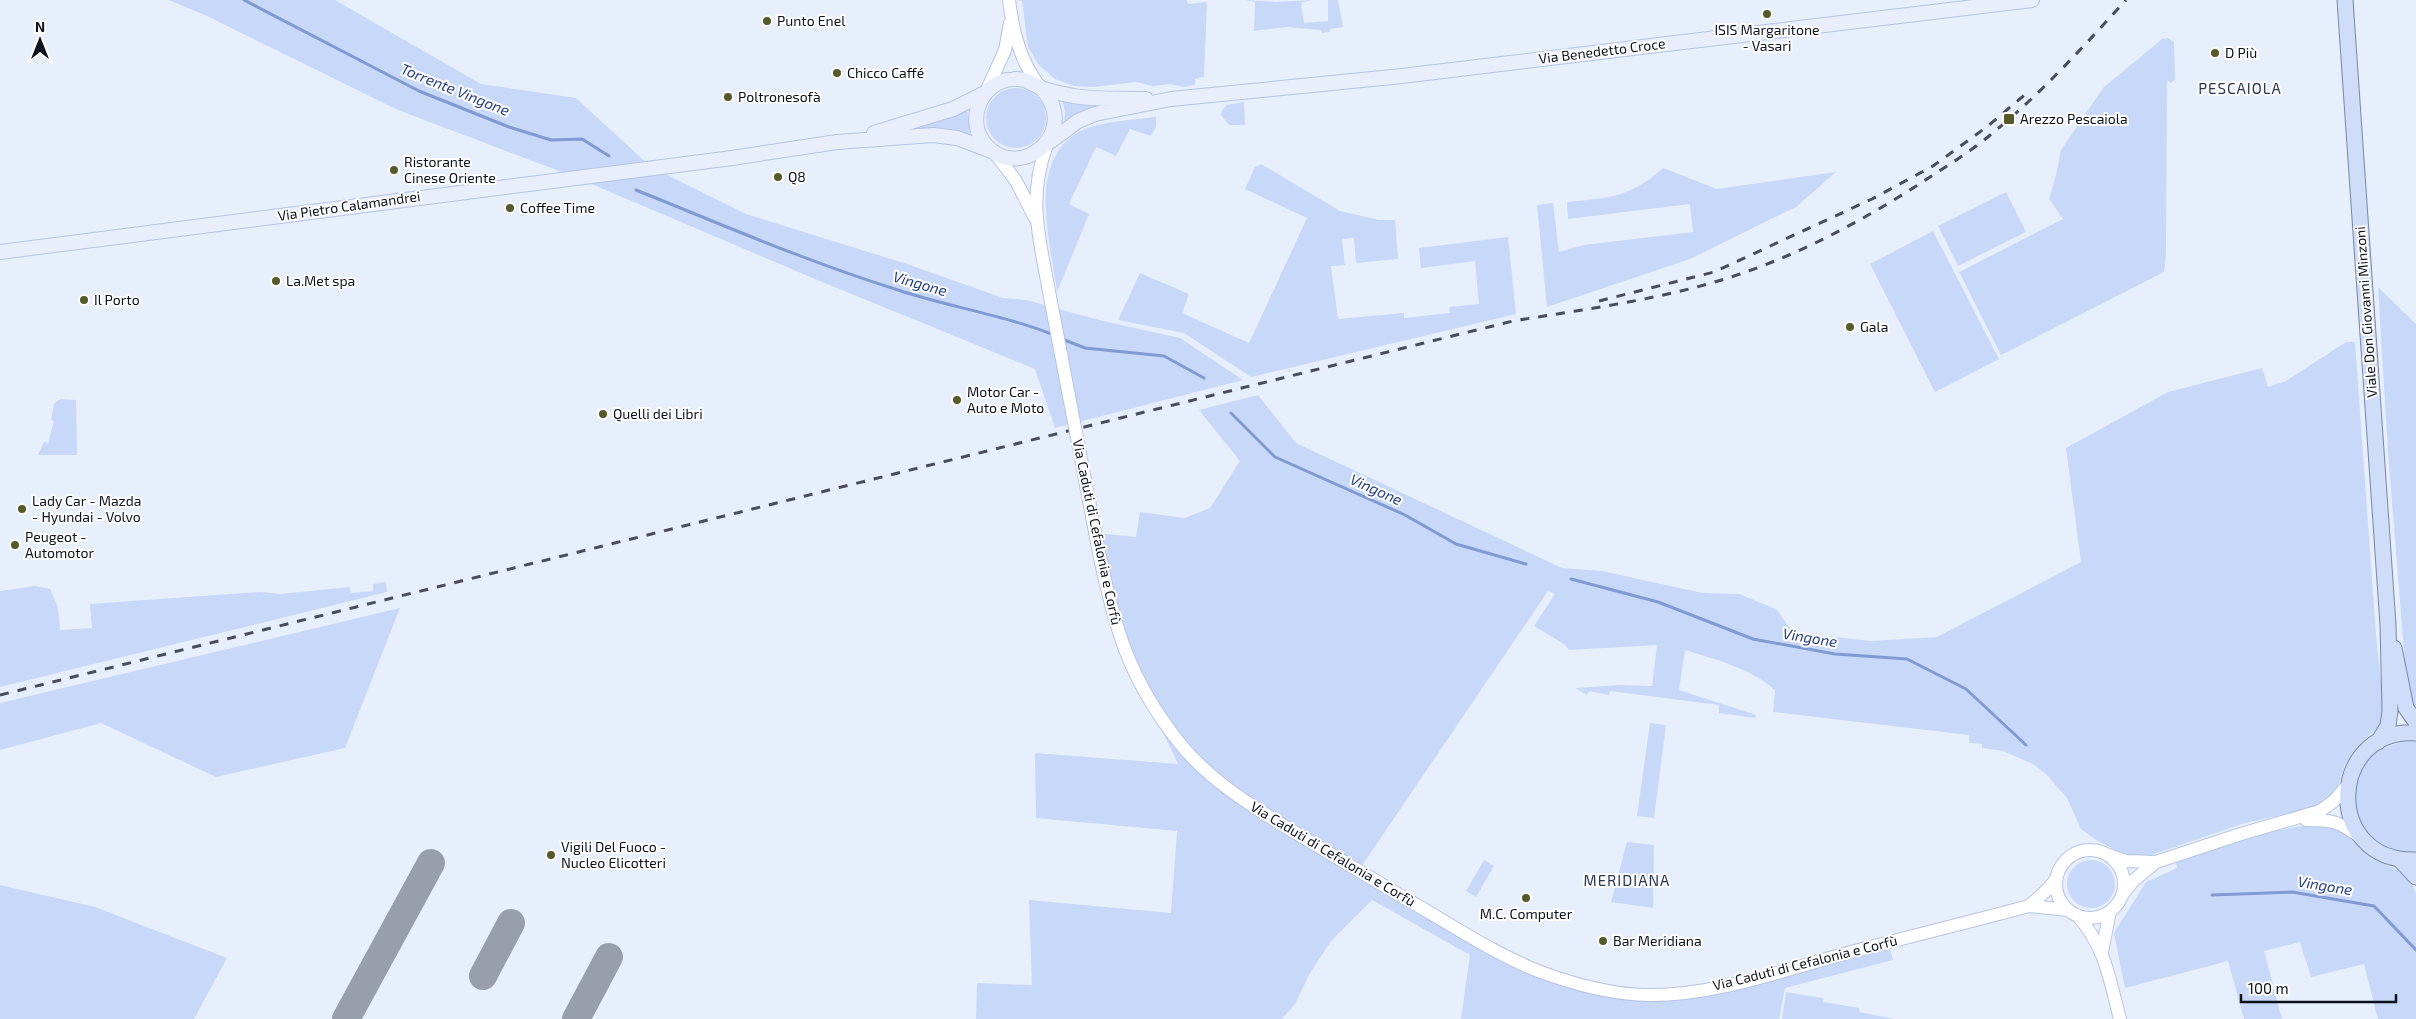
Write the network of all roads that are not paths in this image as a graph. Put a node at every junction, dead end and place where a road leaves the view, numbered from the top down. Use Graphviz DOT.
graph roads {
  1 [pos="1009,0"];
  2 [pos="2032,0"];
  3 [pos="2345,0"];
  4 [pos="1011,15"];
  5 [pos="1040,87"];
  6 [pos="986,92"];
  7 [pos="1171,100"];
  8 [pos="837,142"];
  9 [pos="1047,144"];
  10 [pos="787,150"];
  11 [pos="994,152"];
  12 [pos="1035,218"];
  13 [pos="0,252"];
  14 [pos="2388,625"];
  15 [pos="2416,722"];
  16 [pos="2416,733"];
  17 [pos="2378,742"];
  18 [pos="2348,786"];
  19 [pos="2296,820"];
  20 [pos="2360,837"];
  21 [pos="2108,855"];
  22 [pos="2409,861"];
  23 [pos="2156,862"];
  24 [pos="2416,877"];
  25 [pos="2056,879"];
  26 [pos="2122,895"];
  27 [pos="2029,906"];
  28 [pos="2110,911"];
  29 [pos="2073,912"];
  30 [pos="2102,952"];
  31 [pos="2120,1019"];
  1 -- 4 [label="street"];
  2 -- 7 [label="main road, Via Benedetto Croce"];
  3 -- 14 [label="main road, Viale Don Giovanni Minzoni"];
  4 -- 5 [label="street"];
  4 -- 6 [label="street"];
  5 -- 6 [label="main road, Via Benedetto Croce"];
  5 -- 7 [label="main road, Via Benedetto Croce"];
  5 -- 9 [label="main road"];
  6 -- 8 [label="main road, Via Benedetto Croce"];
  6 -- 11 [label="main road"];
  7 -- 9 [label="main road, Via Benedetto Croce"];
  8 -- 10 [label="main road, Via Benedetto Croce"];
  8 -- 11 [label="main road, Via Benedetto Croce"];
  9 -- 11 [label="main road, Via Benedetto Croce"];
  9 -- 12 [label="street, Via Caduti di Cefalonia e Corfù"];
  10 -- 13 [label="main road, Via Pietro Calamandrei"];
  11 -- 12 [label="street, Via Caduti di Cefalonia e Corfù"];
  12 -- 27 [label="street, Via Caduti di Cefalonia e Corfù, bridge"];
  14 -- 15 [label="main road, Viale Don Giovanni Minzoni"];
  14 -- 17 [label="main road, Viale Don Giovanni Minzoni"];
  16 -- 17 [label="main road"];
  17 -- 18 [label="main road"];
  18 -- 19 [label="street"];
  18 -- 20 [label="main road"];
  19 -- 20 [label="street"];
  19 -- 23 [label="street"];
  20 -- 22 [label="main road"];
  21 -- 23 [label="street"];
  21 -- 25 [label="street"];
  21 -- 26 [label="street"];
  22 -- 24 [label="main road"];
  23 -- 26 [label="street"];
  25 -- 27 [label="street, Via Caduti di Cefalonia e Corfù"];
  25 -- 29 [label="street"];
  26 -- 28 [label="street"];
  27 -- 29 [label="street, Via Caduti di Cefalonia e Corfù"];
  28 -- 29 [label="street"];
  28 -- 30 [label="street"];
  29 -- 30 [label="street"];
  30 -- 31 [label="street"];
}
